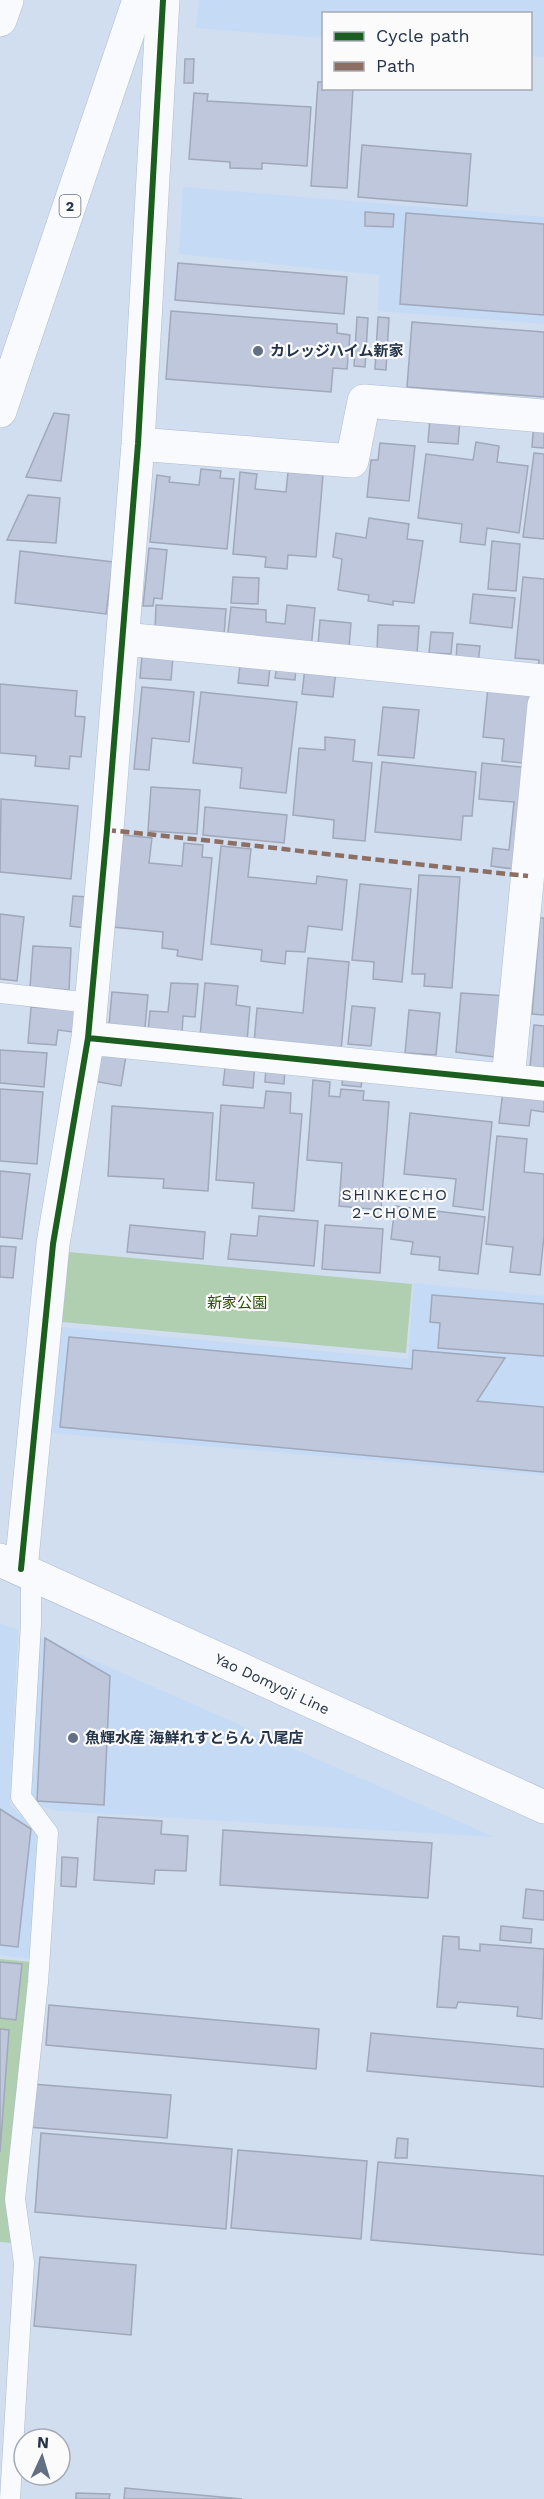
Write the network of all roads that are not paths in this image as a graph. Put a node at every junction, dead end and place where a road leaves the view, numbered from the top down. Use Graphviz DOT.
graph roads {
  1 [pos="7,0"];
  2 [pos="139,0"];
  3 [pos="163,0"];
  4 [pos="0,20"];
  5 [pos="7,380"];
  6 [pos="0,411"];
  7 [pos="544,416"];
  8 [pos="138,444"];
  9 [pos="124,639"];
  10 [pos="544,681"];
  11 [pos="544,705"];
  12 [pos="0,993"];
  13 [pos="91,1003"];
  14 [pos="88,1038"];
  15 [pos="508,1080"];
  16 [pos="544,1084"];
  17 [pos="17,1568"];
  18 [pos="544,1807"];
  19 [pos="10,2499"];
  1 -- 4 [label="street"];
  2 -- 5 [label="street, 2"];
  3 -- 8 [label="street"];
  5 -- 6 [label="street, 2"];
  7 -- 8 [label="street"];
  8 -- 9 [label="street"];
  9 -- 10 [label="street"];
  9 -- 13 [label="street"];
  11 -- 15 [label="street"];
  12 -- 13 [label="lane"];
  13 -- 14 [label="street"];
  14 -- 15 [label="street"];
  14 -- 17 [label="street"];
  15 -- 16 [label="street"];
  17 -- 18 [label="street, Yao Domyoji Line"];
  17 -- 19 [label="lane"];
}
